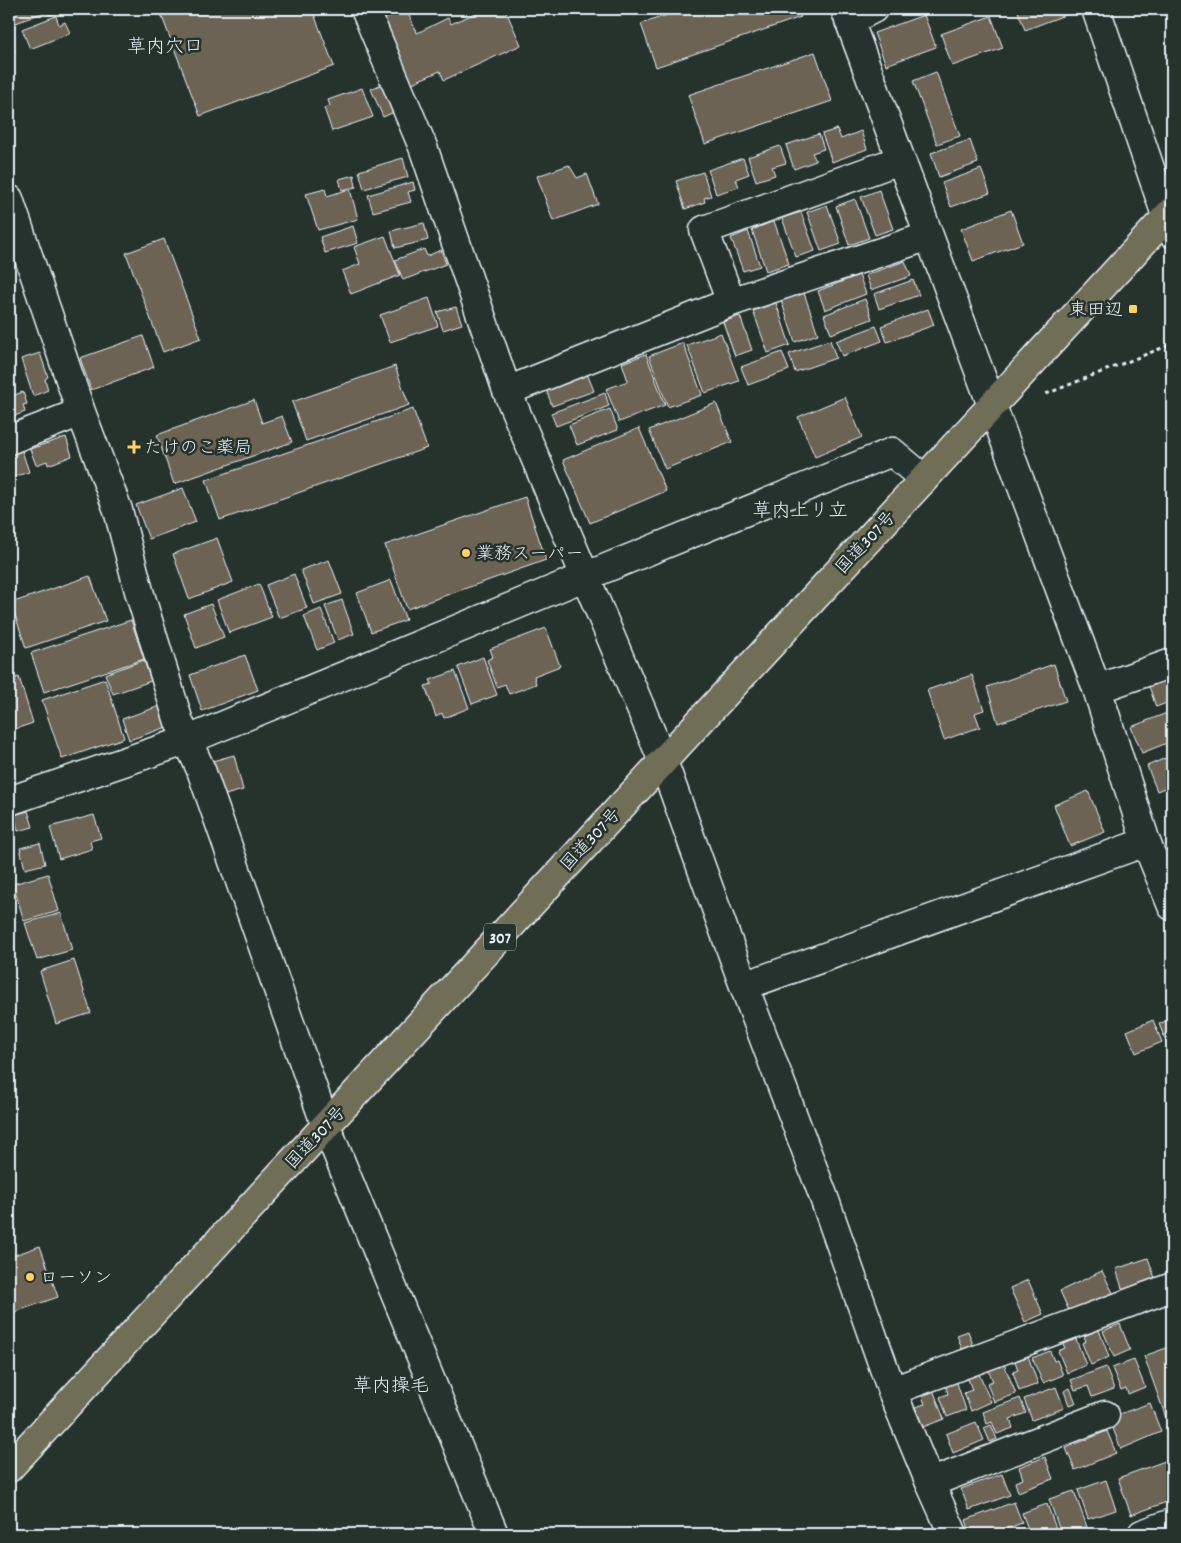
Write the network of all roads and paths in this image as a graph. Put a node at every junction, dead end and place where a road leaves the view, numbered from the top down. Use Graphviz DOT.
graph roads {
  1 [pos="365,9"];
  2 [pos="873,9"];
  3 [pos="1096,9"];
  4 [pos="847,15"];
  5 [pos="900,160"];
  6 [pos="9,199"];
  7 [pos="1170,220"];
  8 [pos="929,236"];
  9 [pos="731,302"];
  10 [pos="1172,344"];
  11 [pos="508,390"];
  12 [pos="1046,394"];
  13 [pos="992,406"];
  14 [pos="81,412"];
  15 [pos="9,440"];
  16 [pos="924,479"];
  17 [pos="584,577"];
  18 [pos="1172,663"];
  19 [pos="1097,689"];
  20 [pos="188,740"];
  21 [pos="663,762"];
  22 [pos="9,801"];
  23 [pos="1146,842"];
  24 [pos="1172,906"];
  25 [pos="744,986"];
  26 [pos="326,1126"];
  27 [pos="1172,1287"];
  28 [pos="892,1391"];
  29 [pos="1105,1415"];
  30 [pos="9,1468"];
  31 [pos="930,1483"];
  32 [pos="1172,1524"];
  33 [pos="494,1534"];
  34 [pos="953,1534"];
  35 [pos="1142,1534"];
  1 -- 11 [label="street"];
  2 -- 4 [label="street"];
  3 -- 7 [label="street"];
  4 -- 5 [label="street"];
  5 -- 8 [label="street"];
  5 -- 9 [label="street"];
  6 -- 14 [label="street"];
  7 -- 13 [label="highway, 国道307号 / 307"];
  8 -- 9 [label="street"];
  8 -- 13 [label="street"];
  9 -- 11 [label="street"];
  10 -- 12 [label="path"];
  11 -- 17 [label="street"];
  13 -- 16 [label="highway, 国道307号 / 307"];
  13 -- 19 [label="street"];
  14 -- 15 [label="street"];
  14 -- 20 [label="street"];
  16 -- 17 [label="street"];
  16 -- 21 [label="highway, 国道307号 / 307"];
  17 -- 20 [label="street"];
  17 -- 21 [label="street"];
  18 -- 19 [label="street"];
  19 -- 23 [label="street"];
  20 -- 22 [label="street"];
  20 -- 26 [label="street"];
  21 -- 25 [label="street"];
  21 -- 26 [label="highway, 国道307号 / 307"];
  23 -- 24 [label="street"];
  23 -- 25 [label="street"];
  25 -- 28 [label="street"];
  26 -- 30 [label="highway, 国道307号 / 307"];
  26 -- 33 [label="street"];
  27 -- 28 [label="street"];
  28 -- 31 [label="street"];
  29 -- 31 [label="street"];
  31 -- 34 [label="street"];
  32 -- 35 [label="street"];
}
